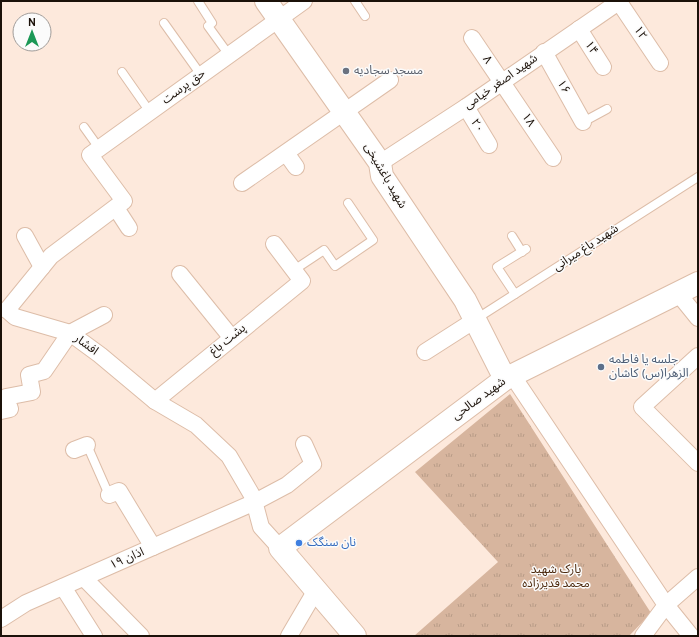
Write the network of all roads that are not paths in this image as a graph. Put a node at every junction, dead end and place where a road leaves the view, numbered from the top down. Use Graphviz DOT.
graph roads {
  1 [pos="198,1"];
  2 [pos="266,1"];
  3 [pos="304,1"];
  4 [pos="355,1"];
  5 [pos="612,4"];
  6 [pos="365,16"];
  7 [pos="279,19"];
  8 [pos="164,23"];
  9 [pos="579,29"];
  10 [pos="472,38"];
  11 [pos="544,52"];
  12 [pos="229,55"];
  13 [pos="660,63"];
  14 [pos="603,67"];
  15 [pos="122,72"];
  16 [pos="201,75"];
  17 [pos="390,80"];
  18 [pos="502,82"];
  19 [pos="466,107"];
  20 [pos="608,109"];
  21 [pos="150,112"];
  22 [pos="344,113"];
  23 [pos="583,122"];
  24 [pos="84,127"];
  25 [pos="489,145"];
  26 [pos="95,152"];
  27 [pos="286,153"];
  28 [pos="553,158"];
  29 [pos="380,162"];
  30 [pos="296,167"];
  31 [pos="698,177"];
  32 [pos="242,183"];
  33 [pos="348,202"];
  34 [pos="116,208"];
  35 [pos="129,228"];
  36 [pos="25,236"];
  37 [pos="512,236"];
  38 [pos="274,244"];
  39 [pos="42,267"];
  40 [pos="180,274"];
  41 [pos="298,276"];
  42 [pos="698,283"];
  43 [pos="677,292"];
  44 [pos="515,294"];
  45 [pos="4,311"];
  46 [pos="104,315"];
  47 [pos="698,318"];
  48 [pos="475,320"];
  49 [pos="70,333"];
  50 [pos="232,337"];
  51 [pos="425,352"];
  52 [pos="698,356"];
  53 [pos="508,377"];
  54 [pos="155,401"];
  55 [pos="1,411"];
  56 [pos="304,444"];
  57 [pos="81,447"];
  58 [pos="698,464"];
  59 [pos="109,495"];
  60 [pos="255,502"];
  61 [pos="153,547"];
  62 [pos="280,548"];
  63 [pos="698,577"];
  64 [pos="84,578"];
  65 [pos="63,587"];
  66 [pos="316,590"];
  67 [pos="666,605"];
  68 [pos="1,619"];
  69 [pos="94,636"];
  70 [pos="141,636"];
  71 [pos="289,636"];
  72 [pos="355,636"];
  73 [pos="643,636"];
  74 [pos="691,636"];
  1 -- 12 [label="lane"];
  2 -- 7 [label="street, شهید باغشیخی"];
  3 -- 7 [label="street, حق پرست"];
  4 -- 6 [label="lane"];
  5 -- 9 [label="street, شهید اصغر خیامی"];
  5 -- 13 [label="street, ۱۲"];
  7 -- 12 [label="street, حق پرست"];
  7 -- 22 [label="street, شهید باغشیخی"];
  8 -- 16 [label="lane"];
  9 -- 11 [label="street, شهید اصغر خیامی"];
  9 -- 14 [label="street, ۱۴"];
  10 -- 18 [label="street, ۸"];
  11 -- 18 [label="street, شهید اصغر خیامی"];
  11 -- 23 [label="street, ۱۶"];
  12 -- 16 [label="street, حق پرست"];
  15 -- 21 [label="lane"];
  16 -- 21 [label="street, حق پرست"];
  17 -- 22 [label="street"];
  18 -- 19 [label="street, شهید اصغر خیامی"];
  18 -- 28 [label="street, ۱۸"];
  19 -- 25 [label="street, ۲۰"];
  19 -- 29 [label="street, شهید اصغر خیامی"];
  20 -- 23 [label="lane"];
  21 -- 26 [label="street, حق پرست"];
  22 -- 27 [label="street"];
  22 -- 29 [label="street, شهید باغشیخی"];
  24 -- 26 [label="lane"];
  26 -- 34 [label="street"];
  27 -- 30 [label="street"];
  27 -- 32 [label="street"];
  29 -- 48 [label="street, شهید باغشیخی"];
  31 -- 44 [label="lane, شهید باغ میرانی"];
  33 -- 41 [label="lane"];
  34 -- 35 [label="street"];
  34 -- 39 [label="street"];
  36 -- 39 [label="street"];
  37 -- 44 [label="lane"];
  38 -- 41 [label="street"];
  39 -- 45 [label="street"];
  40 -- 50 [label="street"];
  41 -- 50 [label="street, پشت باغ"];
  42 -- 43 [label="street, شهید صالحی"];
  43 -- 47 [label="street"];
  43 -- 53 [label="street, شهید صالحی"];
  44 -- 48 [label="lane, شهید باغ میرانی"];
  45 -- 49 [label="street, افشار"];
  46 -- 49 [label="street"];
  48 -- 51 [label="street"];
  48 -- 53 [label="street, شهید باغشیخی"];
  49 -- 54 [label="street, افشار"];
  49 -- 55 [label="street"];
  50 -- 54 [label="street, پشت باغ"];
  52 -- 58 [label="street"];
  53 -- 62 [label="street, شهید صالحی"];
  53 -- 67 [label="street"];
  54 -- 60 [label="street, افشار"];
  56 -- 60 [label="street, اذان ۱۹"];
  57 -- 59 [label="lane"];
  59 -- 61 [label="street"];
  60 -- 61 [label="street, اذان ۱۹"];
  60 -- 62 [label="street, افشار"];
  61 -- 64 [label="street, اذان ۱۹"];
  62 -- 66 [label="street"];
  63 -- 67 [label="street"];
  64 -- 65 [label="street, اذان ۱۹"];
  64 -- 70 [label="street"];
  65 -- 68 [label="street, اذان ۱۹"];
  65 -- 69 [label="street"];
  66 -- 71 [label="street"];
  66 -- 72 [label="street"];
  67 -- 73 [label="street"];
  67 -- 74 [label="street"];
}
